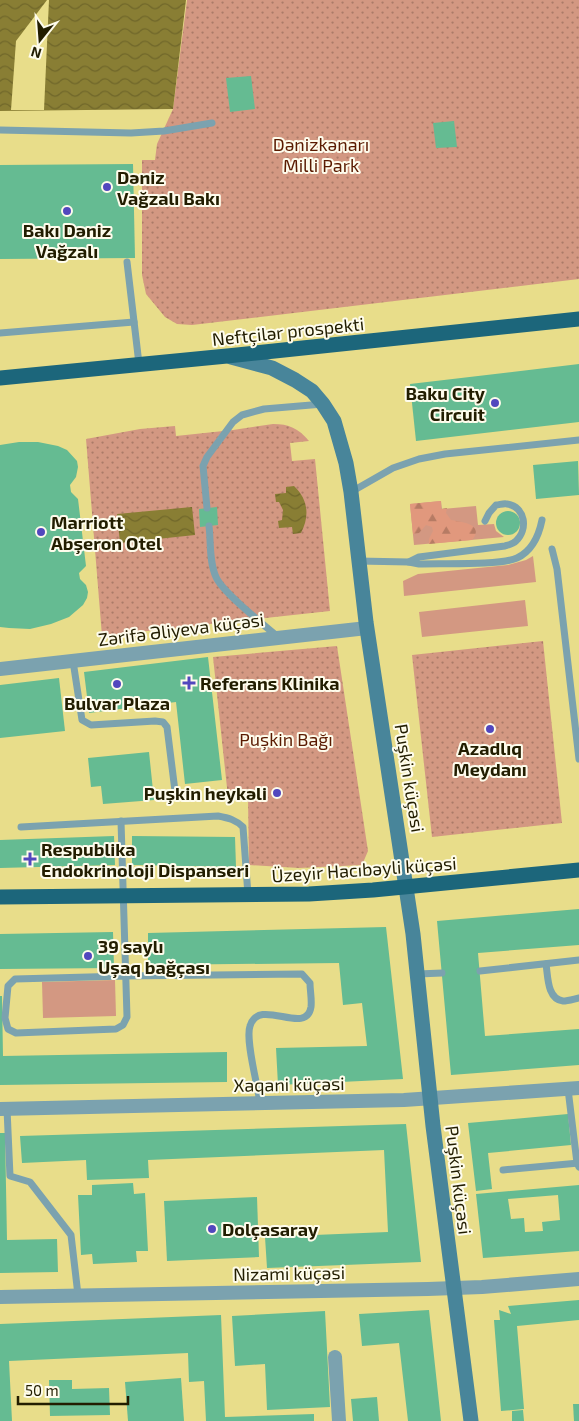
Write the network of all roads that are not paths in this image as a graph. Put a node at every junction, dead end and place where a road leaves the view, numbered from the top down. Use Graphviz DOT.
graph roads {
  1 [pos="212,123"];
  2 [pos="0,130"];
  3 [pos="127,262"];
  4 [pos="579,318"];
  5 [pos="134,322"];
  6 [pos="0,333"];
  7 [pos="227,356"];
  8 [pos="139,364"];
  9 [pos="0,378"];
  10 [pos="324,404"];
  11 [pos="579,440"];
  12 [pos="351,492"];
  13 [pos="207,508"];
  14 [pos="542,520"];
  15 [pos="486,521"];
  16 [pos="209,526"];
  17 [pos="552,549"];
  18 [pos="358,561"];
  19 [pos="409,562"];
  20 [pos="367,628"];
  21 [pos="278,637"];
  22 [pos="73,661"];
  23 [pos="0,669"];
  24 [pos="579,759"];
  25 [pos="176,791"];
  26 [pos="121,821"];
  27 [pos="21,827"];
  28 [pos="579,870"];
  29 [pos="406,887"];
  30 [pos="248,895"];
  31 [pos="123,896"];
  32 [pos="0,897"];
  33 [pos="579,960"];
  34 [pos="546,964"];
  35 [pos="480,971"];
  36 [pos="442,973"];
  37 [pos="418,974"];
  38 [pos="125,976"];
  39 [pos="579,998"];
  40 [pos="574,1088"];
  41 [pos="431,1099"];
  42 [pos="260,1103"];
  43 [pos="4,1109"];
  44 [pos="578,1164"];
  45 [pos="503,1170"];
  46 [pos="579,1279"];
  47 [pos="454,1287"];
  48 [pos="78,1295"];
  49 [pos="0,1297"];
  50 [pos="335,1357"];
  51 [pos="339,1421"];
  52 [pos="471,1421"];
  1 -- 2 [label="lane"];
  3 -- 5 [label="lane"];
  4 -- 7 [label="highway, Neftçilər prospekti"];
  5 -- 6 [label="lane"];
  5 -- 8 [label="lane"];
  7 -- 8 [label="highway, Neftçilər prospekti"];
  7 -- 10 [label="main road, Puşkin küçəsi"];
  8 -- 9 [label="highway, Neftçilər prospekti"];
  10 -- 12 [label="main road, Puşkin küçəsi"];
  10 -- 13 [label="lane"];
  11 -- 12 [label="lane"];
  12 -- 18 [label="main road, Puşkin küçəsi"];
  14 -- 19 [label="lane"];
  15 -- 19 [label="lane"];
  16 -- 21 [label="lane"];
  17 -- 24 [label="lane"];
  18 -- 19 [label="lane"];
  18 -- 20 [label="main road, Puşkin küçəsi"];
  20 -- 21 [label="street, Zərifə Əliyeva küçəsi"];
  20 -- 29 [label="main road, Puşkin küçəsi"];
  21 -- 22 [label="street, Zərifə Əliyeva küçəsi"];
  22 -- 23 [label="street, Zərifə Əliyeva küçəsi"];
  22 -- 25 [label="lane"];
  26 -- 27 [label="lane"];
  26 -- 30 [label="lane"];
  26 -- 31 [label="lane"];
  28 -- 29 [label="highway, Üzeyir Hacıbəyli küçəsi"];
  29 -- 30 [label="highway, Üzeyir Hacıbəyli küçəsi"];
  29 -- 37 [label="main road, Puşkin küçəsi"];
  30 -- 31 [label="highway, Üzeyir Hacıbəyli küçəsi"];
  31 -- 32 [label="highway, Üzeyir Hacıbəyli küçəsi"];
  31 -- 38 [label="lane"];
  33 -- 34 [label="lane"];
  34 -- 35 [label="lane"];
  34 -- 39 [label="lane"];
  36 -- 37 [label="lane"];
  37 -- 41 [label="main road, Puşkin küçəsi"];
  38 -- 38 [label="lane"];
  38 -- 42 [label="lane"];
  40 -- 41 [label="street, Xaqani küçəsi"];
  40 -- 44 [label="lane"];
  41 -- 42 [label="street, Xaqani küçəsi"];
  41 -- 47 [label="main road, Puşkin küçəsi"];
  42 -- 43 [label="street, Xaqani küçəsi"];
  43 -- 48 [label="lane"];
  44 -- 45 [label="lane"];
  46 -- 47 [label="street, Nizami küçəsi"];
  47 -- 48 [label="street, Nizami küçəsi"];
  47 -- 52 [label="main road, Puşkin küçəsi"];
  48 -- 49 [label="street, Nizami küçəsi"];
  50 -- 51 [label="street"];
}
